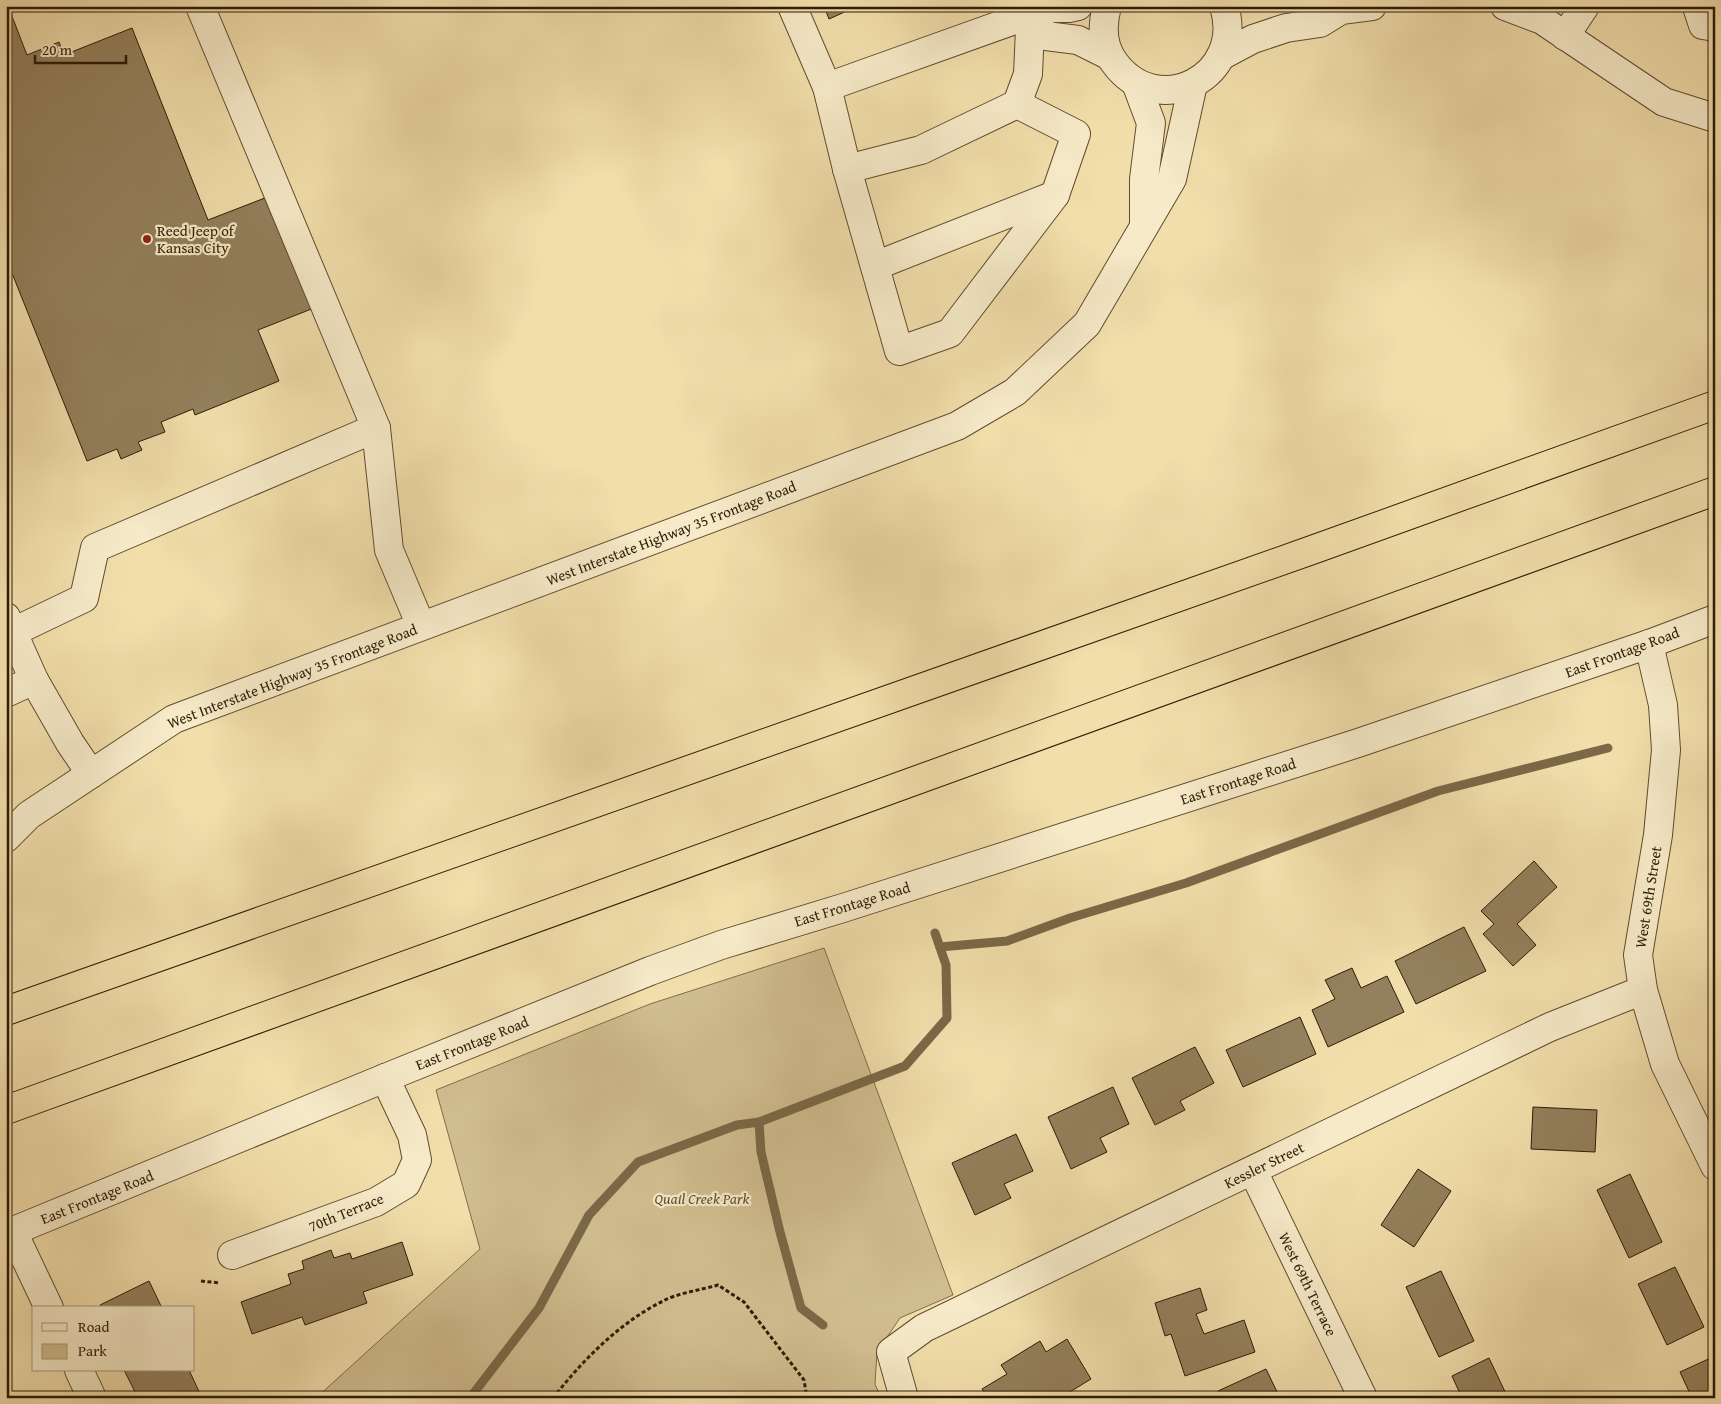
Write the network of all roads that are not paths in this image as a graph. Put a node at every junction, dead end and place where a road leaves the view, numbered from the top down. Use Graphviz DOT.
graph roads {
  1 [pos="200,6"];
  2 [pos="792,6"];
  3 [pos="1078,6"];
  4 [pos="1107,6"];
  5 [pos="1224,6"];
  6 [pos="1372,6"];
  7 [pos="1504,6"];
  8 [pos="1585,6"];
  9 [pos="1700,6"];
  10 [pos="1335,8"];
  11 [pos="1031,10"];
  12 [pos="1715,27"];
  13 [pos="1565,36"];
  14 [pos="1110,56"];
  15 [pos="1222,56"];
  16 [pos="1136,83"];
  17 [pos="1193,84"];
  18 [pos="827,87"];
  19 [pos="1017,104"];
  20 [pos="1715,118"];
  21 [pos="847,169"];
  22 [pos="1054,195"];
  23 [pos="1144,224"];
  24 [pos="875,266"];
  25 [pos="1715,405"];
  26 [pos="376,428"];
  27 [pos="1715,491"];
  28 [pos="1715,618"];
  29 [pos="10,624"];
  30 [pos="421,626"];
  31 [pos="1649,644"];
  32 [pos="34,680"];
  33 [pos="6,693"];
  34 [pos="91,774"];
  35 [pos="6,838"];
  36 [pos="1643,990"];
  37 [pos="6,1011"];
  38 [pos="385,1078"];
  39 [pos="6,1110"];
  40 [pos="1715,1166"];
  41 [pos="1252,1171"];
  42 [pos="10,1233"];
  43 [pos="232,1255"];
  44 [pos="48,1306"];
  45 [pos="80,1372"];
  46 [pos="92,1398"];
  47 [pos="904,1398"];
  48 [pos="1363,1398"];
  1 -- 26 [label="street"];
  2 -- 18 [label="street"];
  3 -- 11 [label="street"];
  4 -- 14 [label="street"];
  5 -- 15 [label="street"];
  6 -- 10 [label="street"];
  7 -- 13 [label="street"];
  8 -- 13 [label="street"];
  9 -- 12 [label="street"];
  10 -- 15 [label="street"];
  11 -- 14 [label="street"];
  11 -- 18 [label="street"];
  11 -- 19 [label="street"];
  13 -- 20 [label="street"];
  14 -- 16 [label="street"];
  15 -- 17 [label="street"];
  16 -- 17 [label="street"];
  16 -- 23 [label="street"];
  17 -- 23 [label="street, West Interstate Highway 35 Frontage Road"];
  18 -- 21 [label="street"];
  19 -- 21 [label="street"];
  19 -- 22 [label="street"];
  21 -- 24 [label="street"];
  22 -- 24 [label="street"];
  22 -- 24 [label="street"];
  23 -- 30 [label="street, West Interstate Highway 35 Frontage Road"];
  25 -- 37 [label="highway"];
  26 -- 29 [label="street"];
  26 -- 30 [label="street"];
  27 -- 39 [label="highway"];
  28 -- 31 [label="street, East Frontage Road"];
  29 -- 32 [label="street"];
  30 -- 34 [label="street, West Interstate Highway 35 Frontage Road"];
  31 -- 36 [label="street, West 69th Street"];
  31 -- 38 [label="street, East Frontage Road"];
  32 -- 33 [label="street"];
  32 -- 34 [label="street"];
  34 -- 35 [label="street, West Interstate Highway 35 Frontage Road"];
  36 -- 40 [label="street, West 69th Street"];
  36 -- 41 [label="street, Kessler Street"];
  38 -- 42 [label="street, East Frontage Road"];
  38 -- 43 [label="street, 70th Terrace"];
  41 -- 47 [label="street, Kessler Street"];
  41 -- 48 [label="street, West 69th Terrace"];
  42 -- 44 [label="street"];
  45 -- 46 [label="street"];
}
